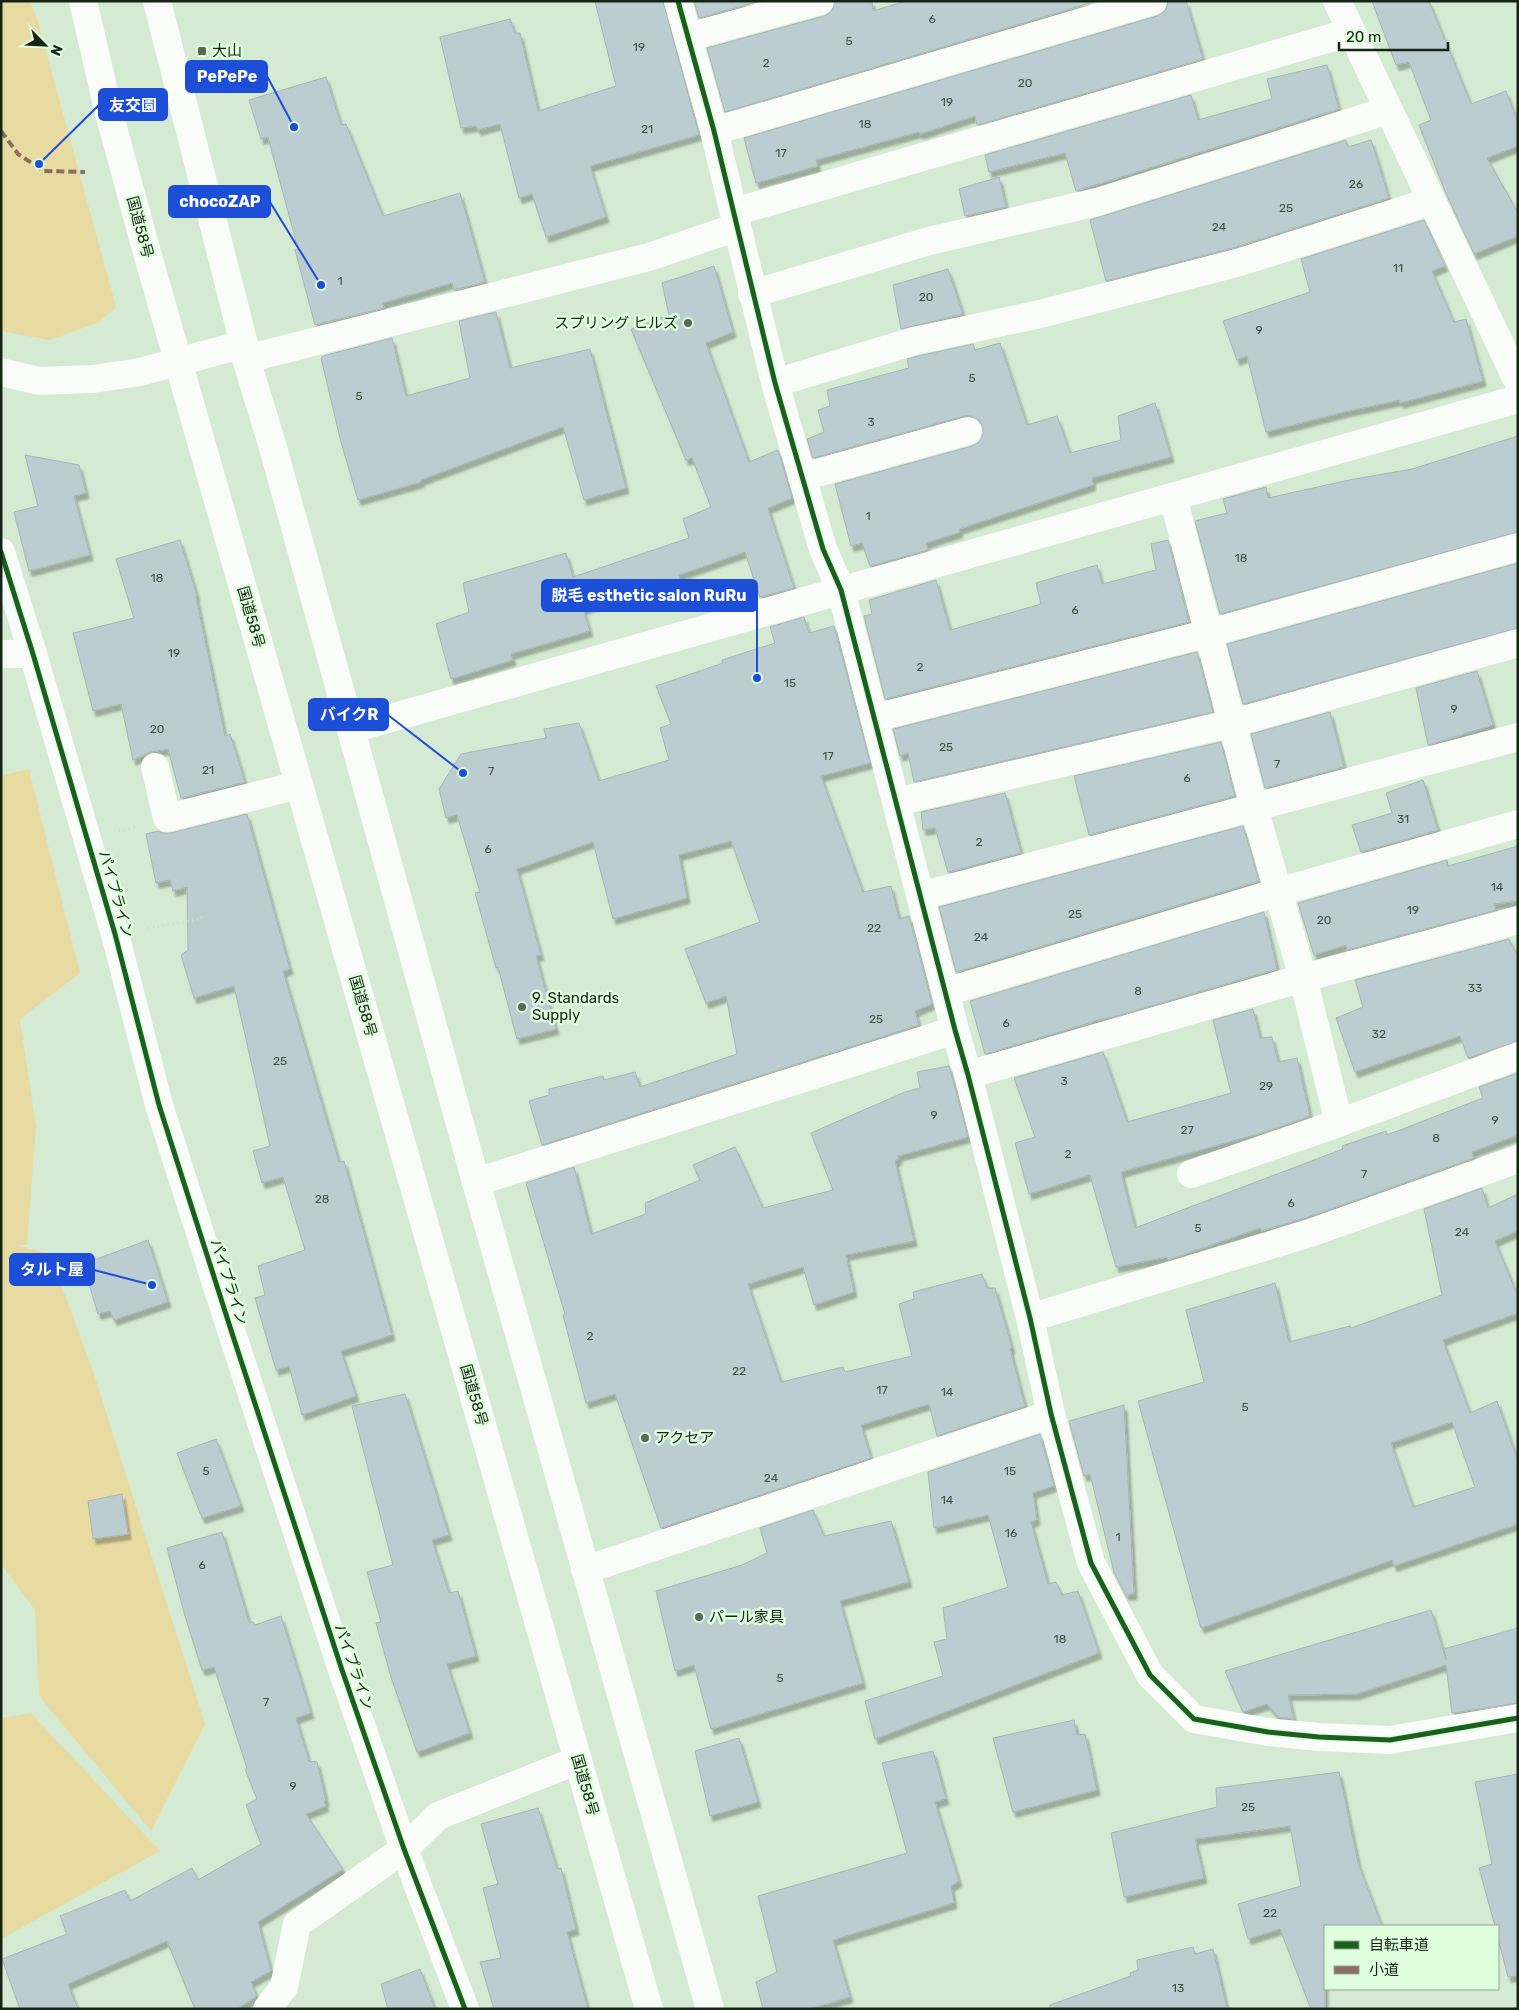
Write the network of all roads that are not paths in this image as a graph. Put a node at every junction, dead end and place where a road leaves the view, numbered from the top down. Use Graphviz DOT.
graph roads {
  1 [pos="83,1"];
  2 [pos="157,1"];
  3 [pos="678,1"];
  4 [pos="820,1"];
  5 [pos="1153,1"];
  6 [pos="1337,1"];
  7 [pos="1351,32"];
  8 [pos="688,36"];
  9 [pos="1389,110"];
  10 [pos="714,131"];
  11 [pos="1432,201"];
  12 [pos="736,220"];
  13 [pos="752,294"];
  14 [pos="245,352"];
  15 [pos="179,362"];
  16 [pos="1,372"];
  17 [pos="1518,382"];
  18 [pos="775,383"];
  19 [pos="1518,399"];
  20 [pos="968,431"];
  21 [pos="802,477"];
  22 [pos="1173,497"];
  23 [pos="1518,547"];
  24 [pos="1,552"];
  25 [pos="841,590"];
  26 [pos="1209,633"];
  27 [pos="1518,644"];
  28 [pos="1,654"];
  29 [pos="33,654"];
  30 [pos="874,718"];
  31 [pos="1233,723"];
  32 [pos="352,729"];
  33 [pos="1518,737"];
  34 [pos="155,768"];
  35 [pos="299,785"];
  36 [pos="896,802"];
  37 [pos="1254,808"];
  38 [pos="1518,824"];
  39 [pos="1278,892"];
  40 [pos="920,896"];
  41 [pos="1518,920"];
  42 [pos="1303,978"];
  43 [pos="945,992"];
  44 [pos="955,1030"];
  45 [pos="1518,1056"];
  46 [pos="968,1075"];
  47 [pos="1338,1123"];
  48 [pos="1518,1159"];
  49 [pos="1191,1174"];
  50 [pos="476,1182"];
  51 [pos="1030,1318"];
  52 [pos="1052,1414"];
  53 [pos="585,1570"];
  54 [pos="1518,1718"];
  55 [pos="578,1760"];
  56 [pos="404,1849"];
  57 [pos="267,2009"];
  58 [pos="466,2009"];
  59 [pos="649,2009"];
  60 [pos="710,2009"];
  1 -- 15 [label="main road, 国道58号"];
  2 -- 14 [label="main road"];
  3 -- 8 [label="main road"];
  4 -- 8 [label="main road"];
  5 -- 10 [label="main road"];
  6 -- 7 [label="main road"];
  7 -- 9 [label="main road"];
  7 -- 12 [label="main road"];
  8 -- 10 [label="main road"];
  9 -- 11 [label="main road"];
  9 -- 13 [label="main road"];
  10 -- 12 [label="main road"];
  11 -- 17 [label="main road"];
  11 -- 18 [label="main road"];
  12 -- 13 [label="main road"];
  12 -- 14 [label="main road"];
  13 -- 18 [label="main road"];
  14 -- 15 [label="main road"];
  14 -- 32 [label="main road"];
  15 -- 16 [label="main road"];
  15 -- 35 [label="main road, 国道58号"];
  18 -- 21 [label="main road"];
  19 -- 22 [label="main road"];
  20 -- 21 [label="main road"];
  21 -- 25 [label="main road"];
  22 -- 25 [label="main road"];
  22 -- 26 [label="main road"];
  23 -- 26 [label="main road"];
  24 -- 29 [label="main road, パイプライン"];
  25 -- 30 [label="main road"];
  25 -- 32 [label="main road"];
  26 -- 30 [label="main road"];
  26 -- 31 [label="main road"];
  27 -- 31 [label="main road"];
  28 -- 29 [label="main road"];
  29 -- 56 [label="main road, パイプライン"];
  30 -- 36 [label="main road"];
  31 -- 36 [label="main road"];
  31 -- 37 [label="main road"];
  32 -- 50 [label="main road"];
  33 -- 37 [label="main road"];
  34 -- 35 [label="main road"];
  35 -- 55 [label="main road, 国道58号"];
  36 -- 40 [label="main road"];
  37 -- 39 [label="main road"];
  37 -- 40 [label="main road"];
  38 -- 39 [label="main road"];
  39 -- 42 [label="main road"];
  39 -- 43 [label="main road"];
  40 -- 43 [label="main road"];
  41 -- 42 [label="main road"];
  42 -- 46 [label="main road"];
  42 -- 47 [label="main road"];
  43 -- 44 [label="main road"];
  44 -- 46 [label="main road"];
  44 -- 50 [label="main road"];
  45 -- 47 [label="main road"];
  46 -- 51 [label="main road"];
  47 -- 49 [label="main road"];
  48 -- 51 [label="main road"];
  50 -- 53 [label="main road"];
  51 -- 52 [label="main road"];
  52 -- 53 [label="main road"];
  52 -- 54 [label="main road"];
  53 -- 60 [label="main road"];
  55 -- 56 [label="main road"];
  55 -- 59 [label="main road, 国道58号"];
  56 -- 57 [label="main road"];
  56 -- 58 [label="main road, パイプライン"];
}
